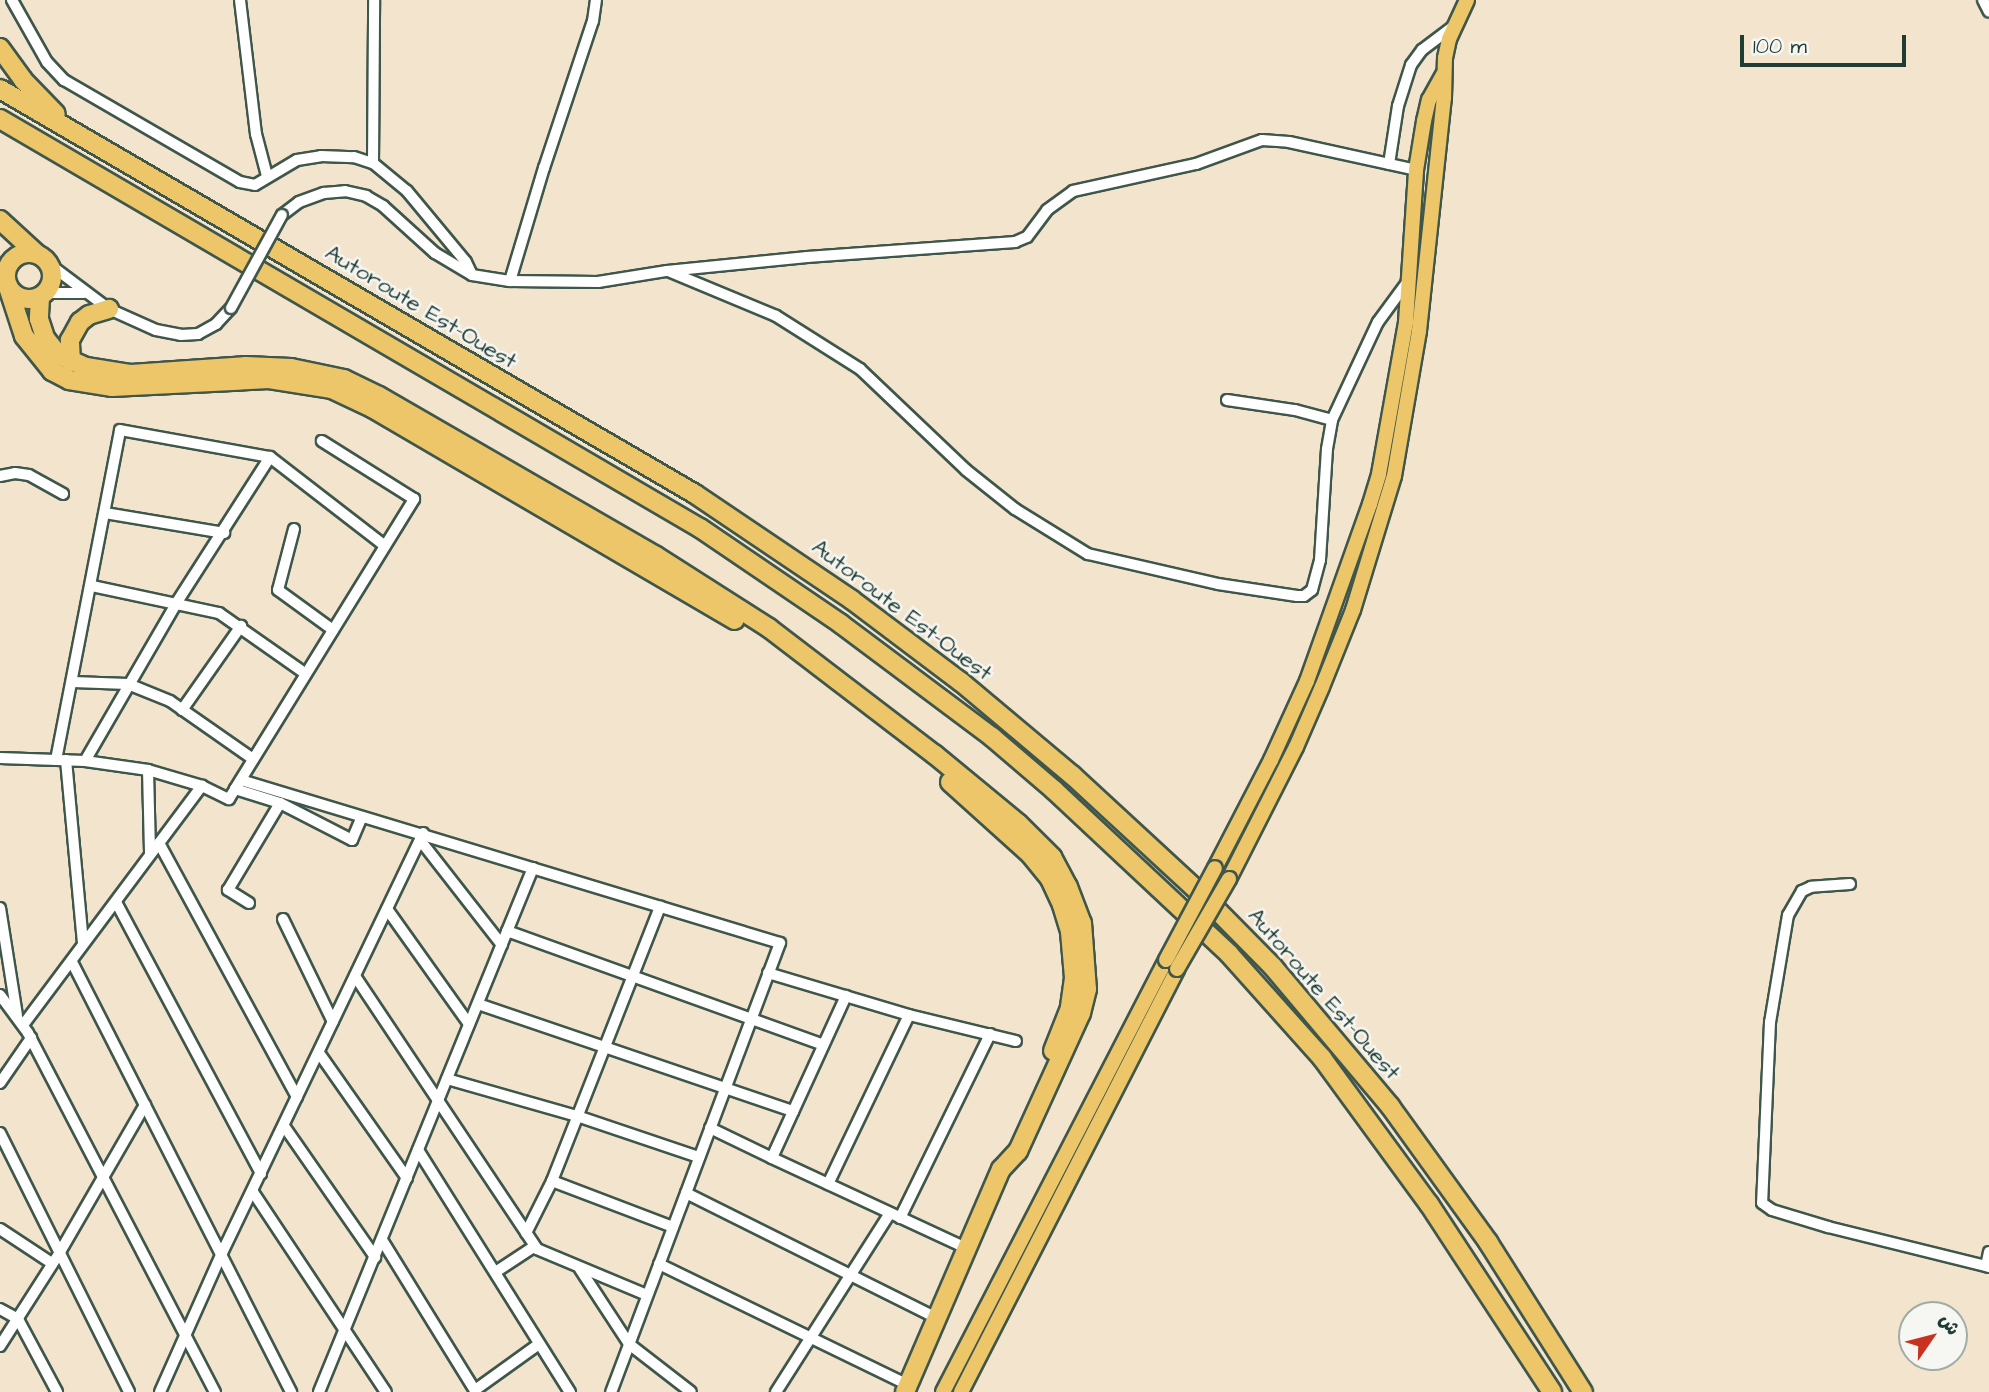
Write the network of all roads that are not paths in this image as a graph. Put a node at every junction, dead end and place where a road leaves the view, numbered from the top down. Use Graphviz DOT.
graph roads {
  1 [pos="12,0"];
  2 [pos="240,0"];
  3 [pos="374,0"];
  4 [pos="596,0"];
  5 [pos="1467,0"];
  6 [pos="1983,0"];
  7 [pos="1989,12"];
  8 [pos="1454,27"];
  9 [pos="0,48"];
  10 [pos="1444,74"];
  11 [pos="0,89"];
  12 [pos="0,119"];
  13 [pos="70,129"];
  14 [pos="373,163"];
  15 [pos="1389,164"];
  16 [pos="1416,170"];
  17 [pos="267,176"];
  18 [pos="0,219"];
  19 [pos="43,259"];
  20 [pos="667,271"];
  21 [pos="4,275"];
  22 [pos="472,275"];
  23 [pos="1411,277"];
  24 [pos="510,281"];
  25 [pos="85,293"];
  26 [pos="43,295"];
  27 [pos="109,309"];
  28 [pos="71,362"];
  29 [pos="1227,400"];
  30 [pos="1332,420"];
  31 [pos="322,441"];
  32 [pos="270,457"];
  33 [pos="0,476"];
  34 [pos="63,494"];
  35 [pos="105,513"];
  36 [pos="294,529"];
  37 [pos="224,533"];
  38 [pos="385,546"];
  39 [pos="92,586"];
  40 [pos="177,602"];
  41 [pos="241,626"];
  42 [pos="333,630"];
  43 [pos="306,674"];
  44 [pos="73,682"];
  45 [pos="128,684"];
  46 [pos="182,710"];
  47 [pos="0,758"];
  48 [pos="253,759"];
  49 [pos="61,760"];
  50 [pos="85,761"];
  51 [pos="148,770"];
  52 [pos="238,785"];
  53 [pos="202,786"];
  54 [pos="280,803"];
  55 [pos="362,817"];
  56 [pos="421,837"];
  57 [pos="159,842"];
  58 [pos="150,854"];
  59 [pos="533,868"];
  60 [pos="1850,884"];
  61 [pos="116,902"];
  62 [pos="249,904"];
  63 [pos="660,907"];
  64 [pos="0,908"];
  65 [pos="387,909"];
  66 [pos="283,919"];
  67 [pos="507,931"];
  68 [pos="83,943"];
  69 [pos="502,945"];
  70 [pos="72,962"];
  71 [pos="1172,964"];
  72 [pos="768,973"];
  73 [pos="633,975"];
  74 [pos="355,976"];
  75 [pos="0,995"];
  76 [pos="846,996"];
  77 [pos="478,1004"];
  78 [pos="909,1015"];
  79 [pos="751,1019"];
  80 [pos="20,1020"];
  81 [pos="333,1022"];
  82 [pos="469,1024"];
  83 [pos="990,1034"];
  84 [pos="31,1038"];
  85 [pos="1016,1041"];
  86 [pos="605,1045"];
  87 [pos="823,1045"];
  88 [pos="318,1053"];
  89 [pos="447,1079"];
  90 [pos="0,1083"];
  91 [pos="726,1087"];
  92 [pos="298,1097"];
  93 [pos="438,1101"];
  94 [pos="145,1105"];
  95 [pos="793,1111"];
  96 [pos="577,1116"];
  97 [pos="284,1126"];
  98 [pos="710,1128"];
  99 [pos="0,1133"];
  100 [pos="418,1150"];
  101 [pos="699,1157"];
  102 [pos="772,1158"];
  103 [pos="103,1174"];
  104 [pos="261,1174"];
  105 [pos="407,1178"];
  106 [pos="998,1178"];
  107 [pos="552,1181"];
  108 [pos="828,1184"];
  109 [pos="253,1192"];
  110 [pos="686,1193"];
  111 [pos="890,1213"];
  112 [pos="901,1218"];
  113 [pos="673,1227"];
  114 [pos="0,1229"];
  115 [pos="526,1233"];
  116 [pos="382,1240"];
  117 [pos="535,1246"];
  118 [pos="968,1249"];
  119 [pos="60,1252"];
  120 [pos="1989,1252"];
  121 [pos="221,1255"];
  122 [pos="374,1257"];
  123 [pos="50,1262"];
  124 [pos="659,1264"];
  125 [pos="1987,1266"];
  126 [pos="580,1269"];
  127 [pos="497,1271"];
  128 [pos="850,1275"];
  129 [pos="647,1295"];
  130 [pos="0,1309"];
  131 [pos="937,1318"];
  132 [pos="18,1320"];
  133 [pos="345,1329"];
  134 [pos="185,1335"];
  135 [pos="810,1338"];
  136 [pos="629,1344"];
  137 [pos="539,1345"];
  138 [pos="0,1346"];
  139 [pos="906,1388"];
  140 [pos="475,1391"];
  141 [pos="57,1392"];
  142 [pos="130,1392"];
  143 [pos="160,1392"];
  144 [pos="215,1392"];
  145 [pos="291,1392"];
  146 [pos="319,1392"];
  147 [pos="386,1392"];
  148 [pos="570,1392"];
  149 [pos="611,1392"];
  150 [pos="691,1392"];
  151 [pos="776,1392"];
  152 [pos="943,1392"];
  153 [pos="961,1392"];
  154 [pos="1552,1392"];
  155 [pos="1583,1392"];
  1 -- 17 [label="street"];
  2 -- 17 [label="street"];
  3 -- 14 [label="street"];
  4 -- 24 [label="street"];
  5 -- 8 [label="main road"];
  6 -- 7 [label="street"];
  8 -- 10 [label="main road"];
  8 -- 15 [label="street"];
  9 -- 13 [label="highway"];
  10 -- 16 [label="main road"];
  10 -- 71 [label="main road, bridge"];
  11 -- 13 [label="highway, Autoroute Est-Ouest"];
  12 -- 154 [label="highway, Autoroute Est-Ouest"];
  13 -- 155 [label="highway, Autoroute Est-Ouest"];
  14 -- 17 [label="street"];
  14 -- 22 [label="street"];
  15 -- 16 [label="street"];
  15 -- 20 [label="street"];
  16 -- 23 [label="main road"];
  18 -- 19 [label="highway"];
  19 -- 21 [label="highway"];
  19 -- 25 [label="street"];
  19 -- 26 [label="highway"];
  20 -- 24 [label="street"];
  20 -- 30 [label="street"];
  21 -- 26 [label="highway"];
  21 -- 106 [label="highway"];
  22 -- 24 [label="street"];
  22 -- 27 [label="street, bridge"];
  23 -- 30 [label="street"];
  23 -- 71 [label="main road, bridge"];
  25 -- 26 [label="street"];
  25 -- 27 [label="street"];
  26 -- 28 [label="highway"];
  27 -- 28 [label="highway"];
  28 -- 106 [label="highway"];
  29 -- 30 [label="street"];
  31 -- 38 [label="street"];
  32 -- 35 [label="street"];
  32 -- 37 [label="street"];
  32 -- 38 [label="street"];
  33 -- 34 [label="street"];
  35 -- 37 [label="street"];
  35 -- 39 [label="street"];
  36 -- 42 [label="street"];
  37 -- 40 [label="street"];
  38 -- 42 [label="street"];
  39 -- 40 [label="street"];
  39 -- 44 [label="street"];
  40 -- 41 [label="street"];
  40 -- 45 [label="street"];
  41 -- 43 [label="street"];
  41 -- 46 [label="street"];
  42 -- 43 [label="street"];
  43 -- 48 [label="street"];
  44 -- 45 [label="street"];
  44 -- 49 [label="street"];
  45 -- 46 [label="street"];
  45 -- 50 [label="street"];
  46 -- 48 [label="street"];
  47 -- 49 [label="street"];
  48 -- 52 [label="street"];
  49 -- 50 [label="street"];
  49 -- 68 [label="street"];
  50 -- 51 [label="street"];
  51 -- 53 [label="street"];
  51 -- 58 [label="street"];
  52 -- 53 [label="street"];
  52 -- 54 [label="street"];
  52 -- 55 [label="street"];
  53 -- 57 [label="street"];
  54 -- 55 [label="street"];
  54 -- 62 [label="street"];
  55 -- 56 [label="street"];
  56 -- 59 [label="street"];
  56 -- 65 [label="street"];
  56 -- 69 [label="street"];
  57 -- 58 [label="street"];
  57 -- 92 [label="street"];
  58 -- 61 [label="street"];
  59 -- 63 [label="street"];
  59 -- 67 [label="street"];
  60 -- 125 [label="street"];
  61 -- 68 [label="street"];
  61 -- 104 [label="street"];
  63 -- 72 [label="street"];
  63 -- 73 [label="street"];
  64 -- 80 [label="street"];
  65 -- 74 [label="street"];
  65 -- 82 [label="street"];
  66 -- 81 [label="street"];
  67 -- 69 [label="street"];
  67 -- 73 [label="street"];
  68 -- 70 [label="street"];
  69 -- 77 [label="street"];
  70 -- 80 [label="street"];
  70 -- 94 [label="street"];
  71 -- 152 [label="main road"];
  71 -- 153 [label="main road"];
  72 -- 76 [label="street"];
  72 -- 79 [label="street"];
  73 -- 79 [label="street"];
  73 -- 86 [label="street"];
  74 -- 81 [label="street"];
  74 -- 93 [label="street"];
  75 -- 80 [label="street"];
  76 -- 78 [label="street"];
  76 -- 87 [label="street"];
  77 -- 82 [label="street"];
  77 -- 86 [label="street"];
  78 -- 83 [label="street"];
  78 -- 108 [label="street"];
  79 -- 87 [label="street"];
  79 -- 91 [label="street"];
  80 -- 84 [label="street"];
  81 -- 88 [label="street"];
  82 -- 89 [label="street"];
  83 -- 85 [label="street"];
  83 -- 112 [label="street"];
  84 -- 90 [label="street"];
  84 -- 103 [label="street"];
  86 -- 91 [label="street"];
  86 -- 96 [label="street"];
  87 -- 95 [label="street"];
  88 -- 92 [label="street"];
  88 -- 105 [label="street"];
  89 -- 93 [label="street"];
  89 -- 96 [label="street"];
  91 -- 95 [label="street"];
  91 -- 98 [label="street"];
  92 -- 97 [label="street"];
  93 -- 100 [label="street"];
  93 -- 115 [label="street"];
  94 -- 103 [label="street"];
  94 -- 121 [label="street"];
  95 -- 102 [label="street"];
  96 -- 101 [label="street"];
  96 -- 107 [label="street"];
  97 -- 104 [label="street"];
  97 -- 122 [label="street"];
  98 -- 101 [label="street"];
  98 -- 102 [label="street"];
  99 -- 119 [label="street"];
  100 -- 105 [label="street"];
  100 -- 127 [label="street"];
  101 -- 110 [label="street"];
  102 -- 108 [label="street"];
  103 -- 119 [label="street"];
  103 -- 134 [label="street"];
  104 -- 109 [label="street"];
  105 -- 116 [label="street"];
  106 -- 118 [label="highway"];
  107 -- 113 [label="street"];
  107 -- 115 [label="street"];
  108 -- 111 [label="street"];
  109 -- 121 [label="street"];
  109 -- 133 [label="street"];
  110 -- 113 [label="street"];
  110 -- 128 [label="street"];
  111 -- 112 [label="street"];
  111 -- 128 [label="street"];
  112 -- 118 [label="street"];
  113 -- 124 [label="street"];
  114 -- 123 [label="street"];
  115 -- 117 [label="street"];
  116 -- 122 [label="street"];
  116 -- 140 [label="street"];
  117 -- 126 [label="street"];
  117 -- 127 [label="street"];
  118 -- 131 [label="highway"];
  119 -- 123 [label="street"];
  119 -- 142 [label="street"];
  120 -- 125 [label="street"];
  121 -- 134 [label="street"];
  121 -- 145 [label="street"];
  122 -- 133 [label="street"];
  123 -- 132 [label="street"];
  124 -- 129 [label="street"];
  124 -- 135 [label="street"];
  126 -- 129 [label="street"];
  126 -- 136 [label="street"];
  127 -- 137 [label="street"];
  128 -- 131 [label="street"];
  128 -- 135 [label="street"];
  129 -- 136 [label="street"];
  130 -- 132 [label="street"];
  131 -- 139 [label="highway"];
  132 -- 138 [label="street"];
  132 -- 141 [label="street"];
  133 -- 146 [label="street"];
  133 -- 147 [label="street"];
  134 -- 143 [label="street"];
  134 -- 144 [label="street"];
  135 -- 139 [label="street"];
  135 -- 151 [label="street"];
  136 -- 149 [label="street"];
  136 -- 150 [label="street"];
  137 -- 140 [label="street"];
  137 -- 148 [label="street"];
}
